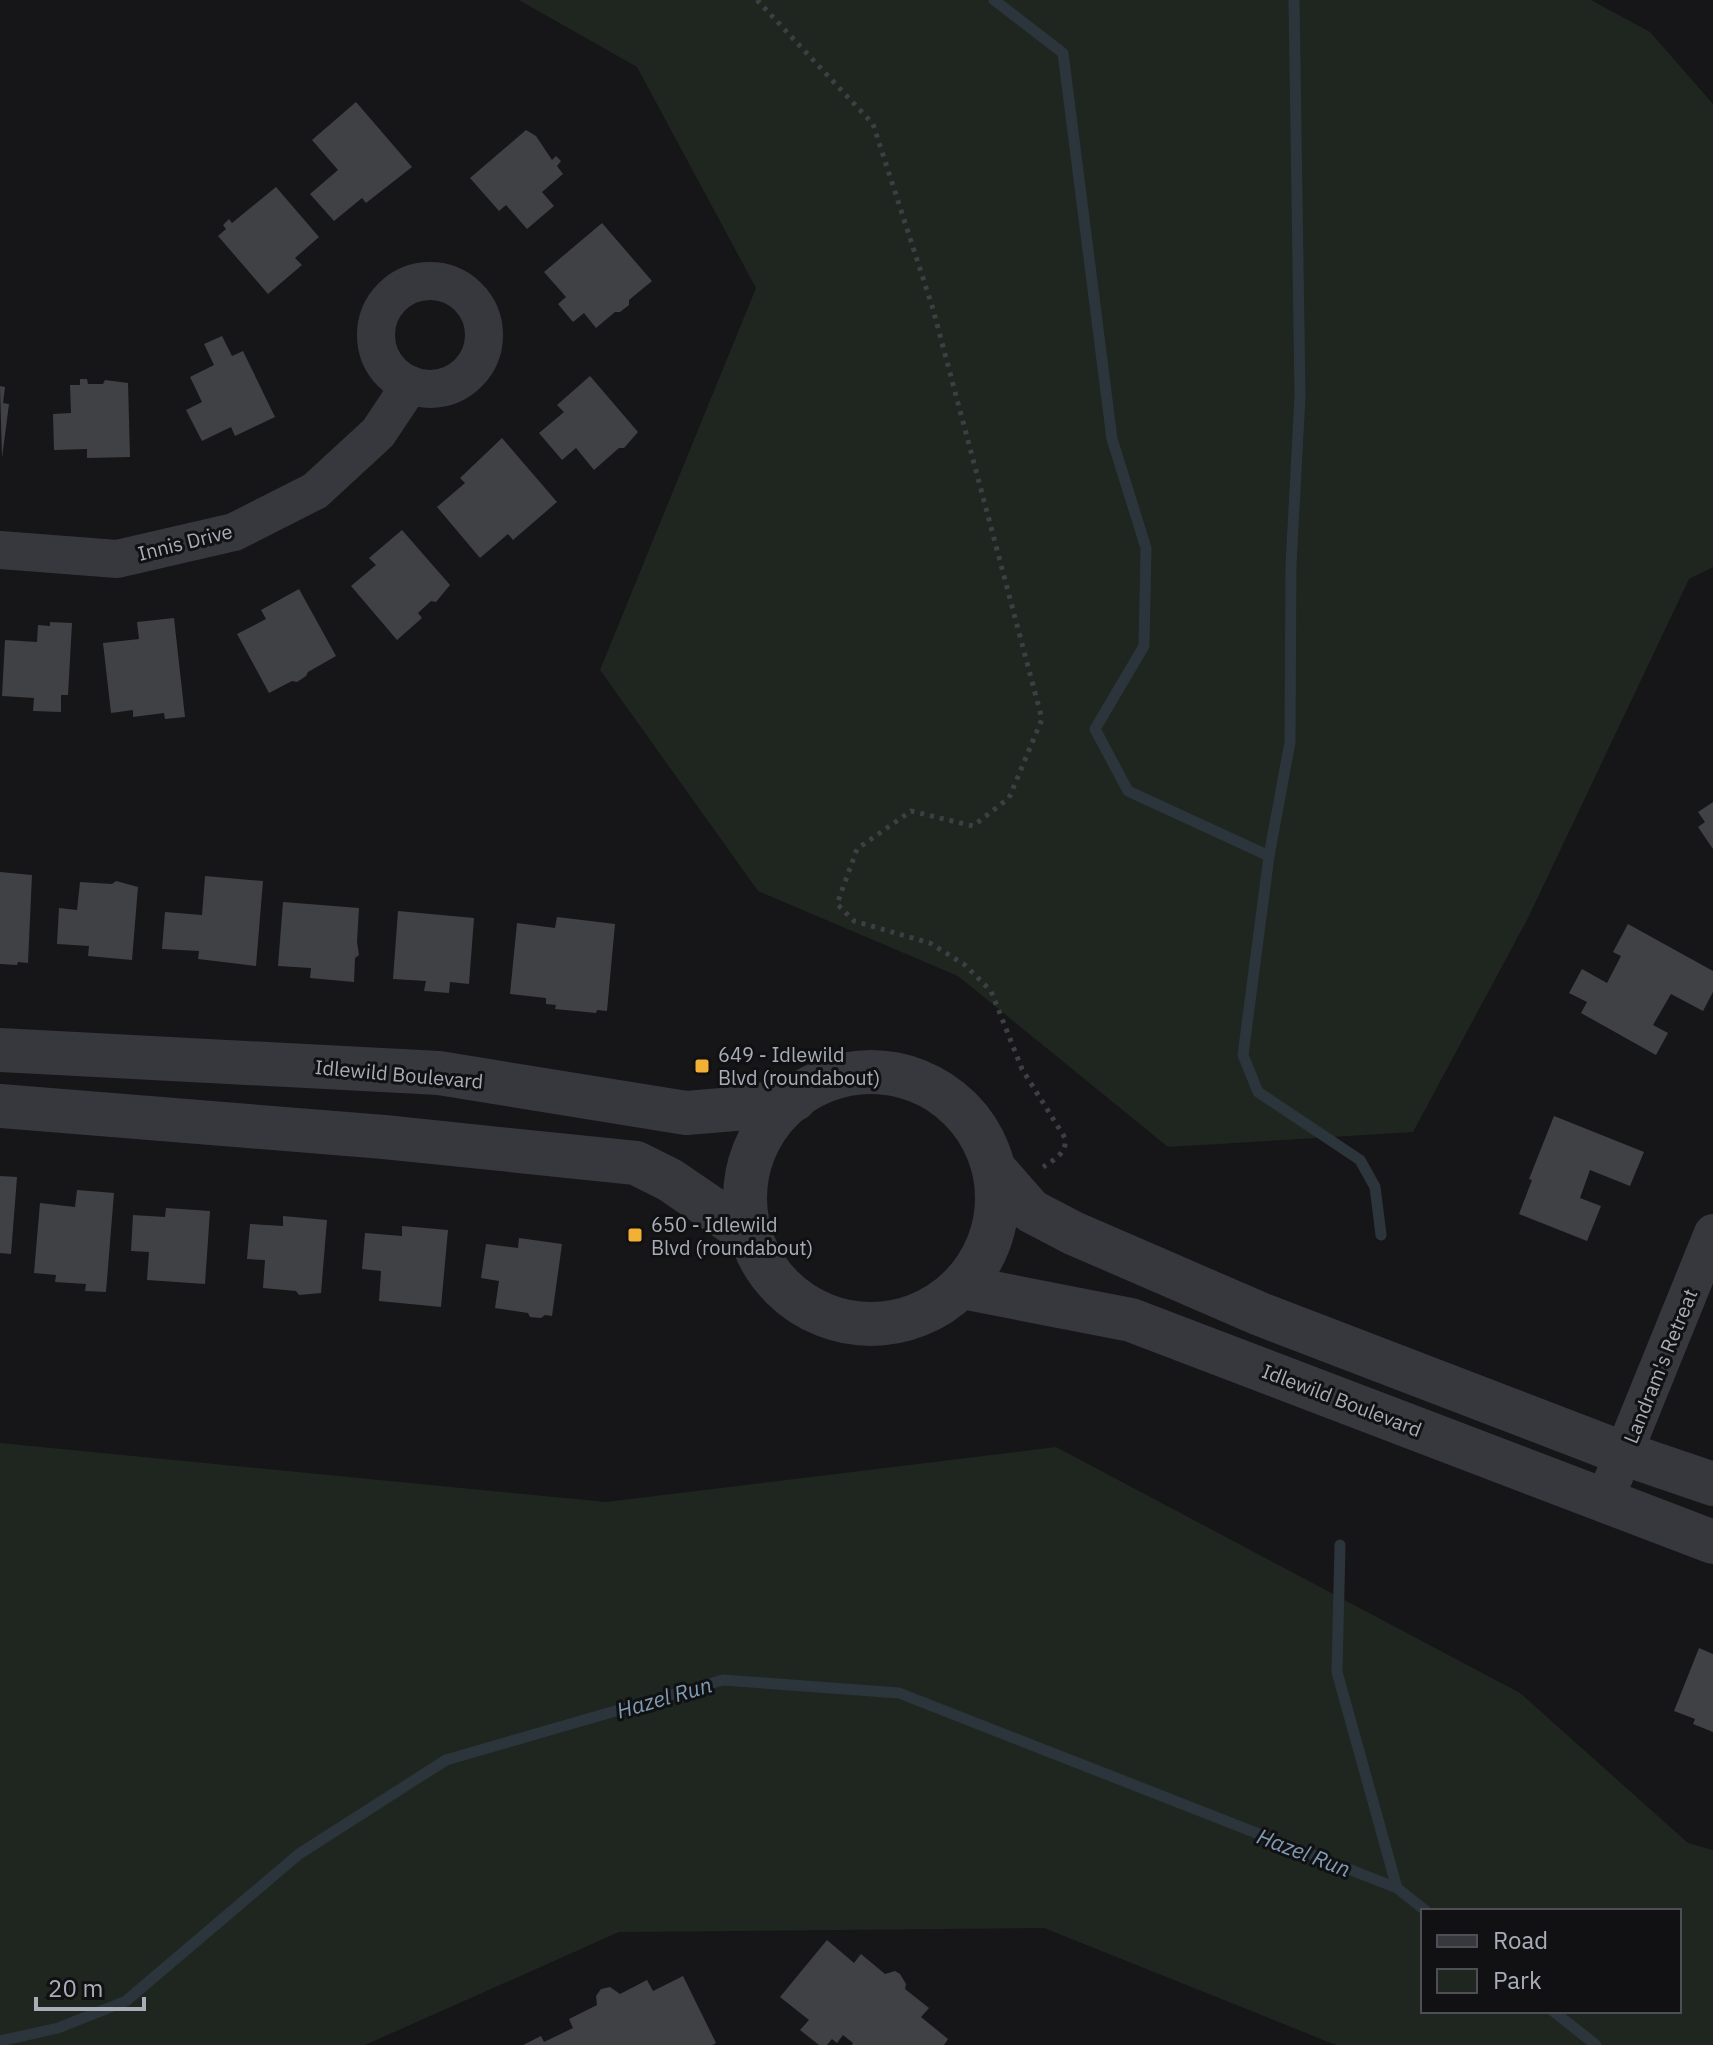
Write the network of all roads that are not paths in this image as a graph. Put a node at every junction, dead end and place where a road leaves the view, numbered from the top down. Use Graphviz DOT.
graph roads {
  1 [pos="410,385"];
  2 [pos="0,550"];
  3 [pos="0,1050"];
  4 [pos="795,1099"];
  5 [pos="0,1106"];
  6 [pos="1014,1172"];
  7 [pos="1713,1233"];
  8 [pos="749,1234"];
  9 [pos="962,1287"];
  10 [pos="1625,1454"];
  11 [pos="1713,1484"];
  12 [pos="1605,1499"];
  13 [pos="1713,1542"];
  1 -- 2 [label="street, Innis Drive"];
  3 -- 4 [label="street, Idlewild Boulevard"];
  4 -- 6 [label="street"];
  4 -- 8 [label="street"];
  5 -- 8 [label="street"];
  6 -- 9 [label="street"];
  6 -- 10 [label="street"];
  7 -- 10 [label="street, Landram's Retreat"];
  8 -- 9 [label="street"];
  9 -- 12 [label="street, Idlewild Boulevard"];
  10 -- 11 [label="street"];
  10 -- 12 [label="street, Landram's Retreat"];
  12 -- 13 [label="street, Idlewild Boulevard"];
}
